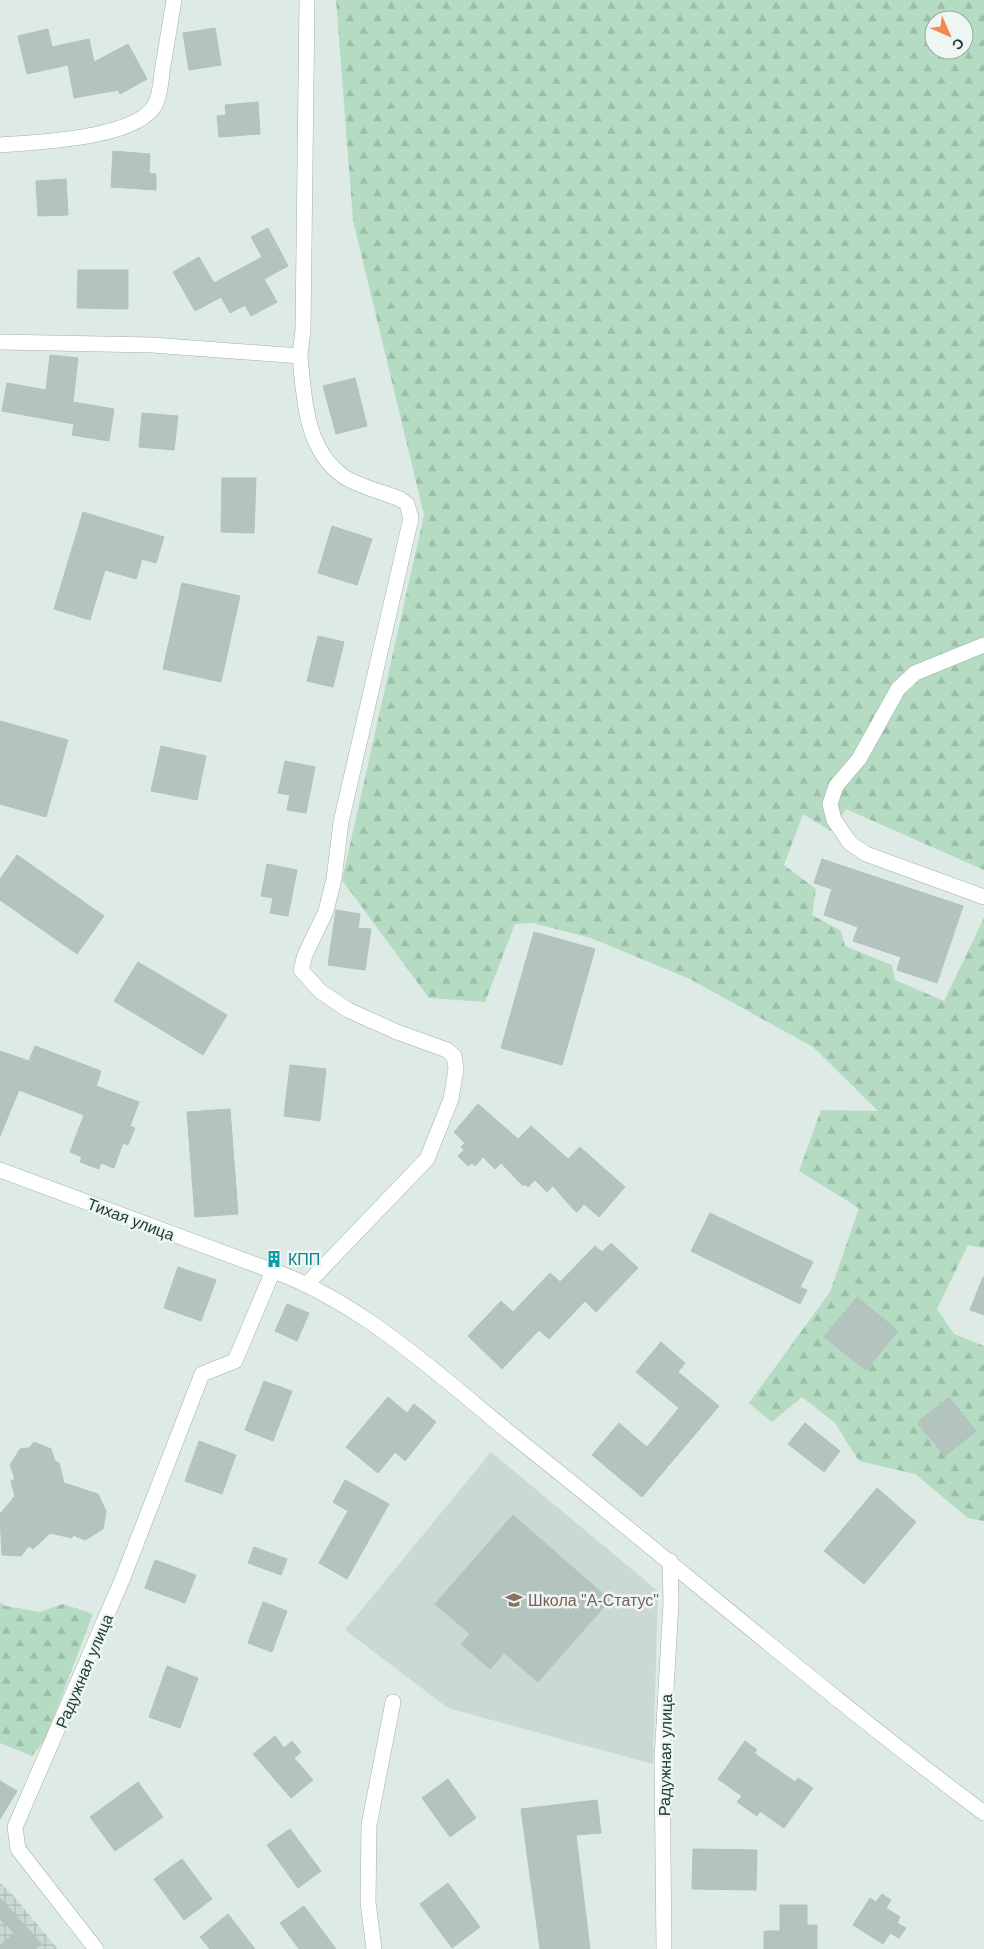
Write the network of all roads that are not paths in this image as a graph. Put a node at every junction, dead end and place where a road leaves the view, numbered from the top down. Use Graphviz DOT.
graph roads {
  1 [pos="174,0"];
  2 [pos="305,1"];
  3 [pos="0,145"];
  4 [pos="0,342"];
  5 [pos="300,356"];
  6 [pos="984,645"];
  7 [pos="984,897"];
  8 [pos="0,1170"];
  9 [pos="268,1269"];
  10 [pos="306,1285"];
  11 [pos="670,1560"];
  12 [pos="393,1702"];
  13 [pos="984,1813"];
  14 [pos="96,1949"];
  15 [pos="374,1949"];
  16 [pos="664,1949"];
  1 -- 3 [label="street"];
  2 -- 5 [label="street"];
  4 -- 5 [label="street"];
  5 -- 10 [label="street"];
  6 -- 7 [label="street"];
  8 -- 9 [label="street, Тихая улица"];
  9 -- 10 [label="street, Тихая улица"];
  9 -- 14 [label="street, Радужная улица"];
  10 -- 11 [label="street, Тихая улица"];
  11 -- 13 [label="street, Тихая улица"];
  11 -- 16 [label="street, Радужная улица"];
  12 -- 15 [label="street"];
}
